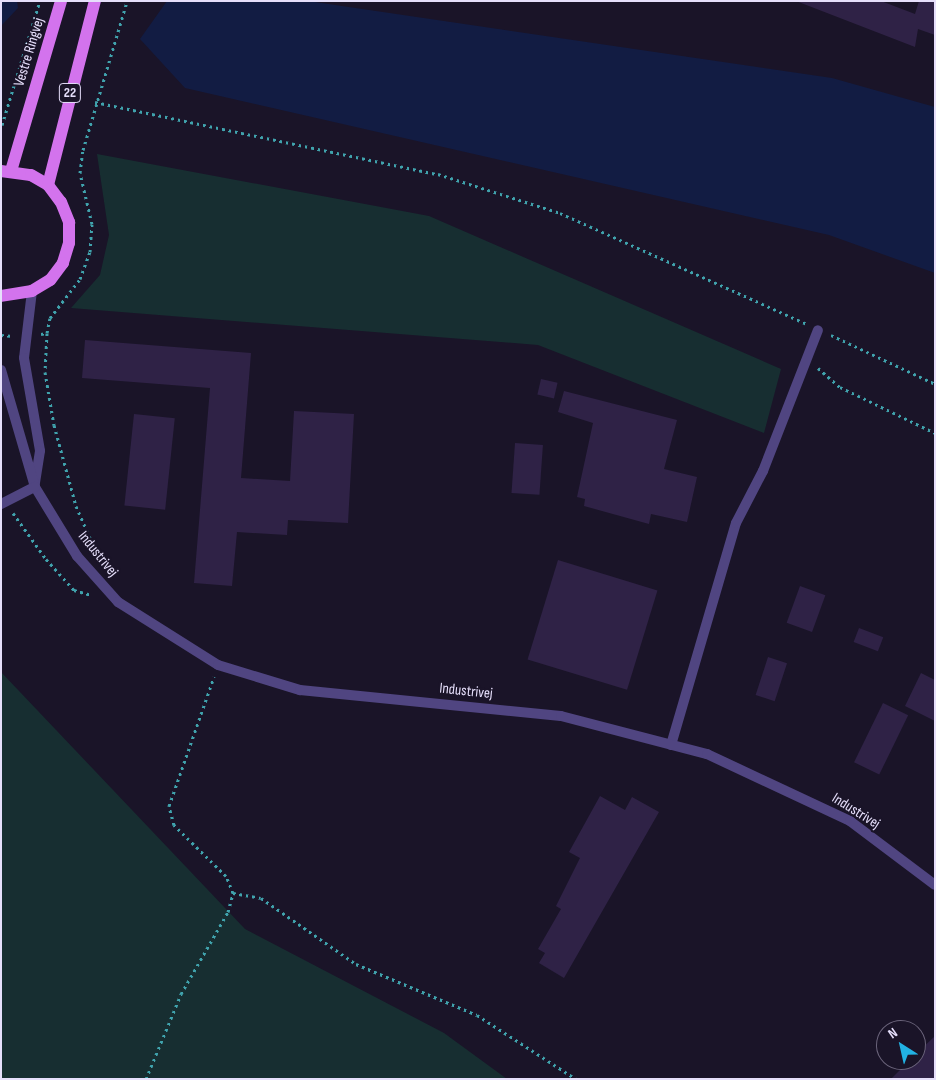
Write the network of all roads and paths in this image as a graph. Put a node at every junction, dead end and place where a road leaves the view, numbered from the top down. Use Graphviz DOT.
graph roads {
  1 [pos="40,1"];
  2 [pos="61,1"];
  3 [pos="95,1"];
  4 [pos="127,1"];
  5 [pos="95,102"];
  6 [pos="1,106"];
  7 [pos="8,106"];
  8 [pos="2,125"];
  9 [pos="6,171"];
  10 [pos="48,185"];
  11 [pos="32,291"];
  12 [pos="1,296"];
  13 [pos="818,330"];
  14 [pos="47,333"];
  15 [pos="1,335"];
  16 [pos="26,337"];
  17 [pos="805,357"];
  18 [pos="1,370"];
  19 [pos="935,384"];
  20 [pos="935,433"];
  21 [pos="35,488"];
  22 [pos="4,503"];
  23 [pos="99,558"];
  24 [pos="118,602"];
  25 [pos="218,665"];
  26 [pos="671,745"];
  27 [pos="935,885"];
  28 [pos="234,893"];
  29 [pos="146,1079"];
  30 [pos="576,1079"];
  1 -- 7 [label="path"];
  2 -- 9 [label="main road, Vestre Ringvej / 22"];
  3 -- 10 [label="main road, 22"];
  4 -- 5 [label="path"];
  5 -- 13 [label="path"];
  5 -- 14 [label="path"];
  6 -- 7 [label="path"];
  7 -- 8 [label="path"];
  9 -- 10 [label="main road, 22"];
  10 -- 11 [label="main road"];
  11 -- 12 [label="main road"];
  11 -- 16 [label="street"];
  13 -- 17 [label="street"];
  13 -- 19 [label="path"];
  14 -- 16 [label="path"];
  14 -- 23 [label="path"];
  15 -- 16 [label="path"];
  16 -- 21 [label="street"];
  17 -- 20 [label="path"];
  17 -- 26 [label="street"];
  18 -- 21 [label="street, Industrivej"];
  21 -- 22 [label="street"];
  21 -- 24 [label="street, Industrivej"];
  22 -- 24 [label="path"];
  24 -- 25 [label="street, Industrivej"];
  25 -- 26 [label="street, Industrivej"];
  25 -- 28 [label="path"];
  26 -- 27 [label="street, Industrivej"];
  28 -- 29 [label="path"];
  28 -- 30 [label="path"];
}
